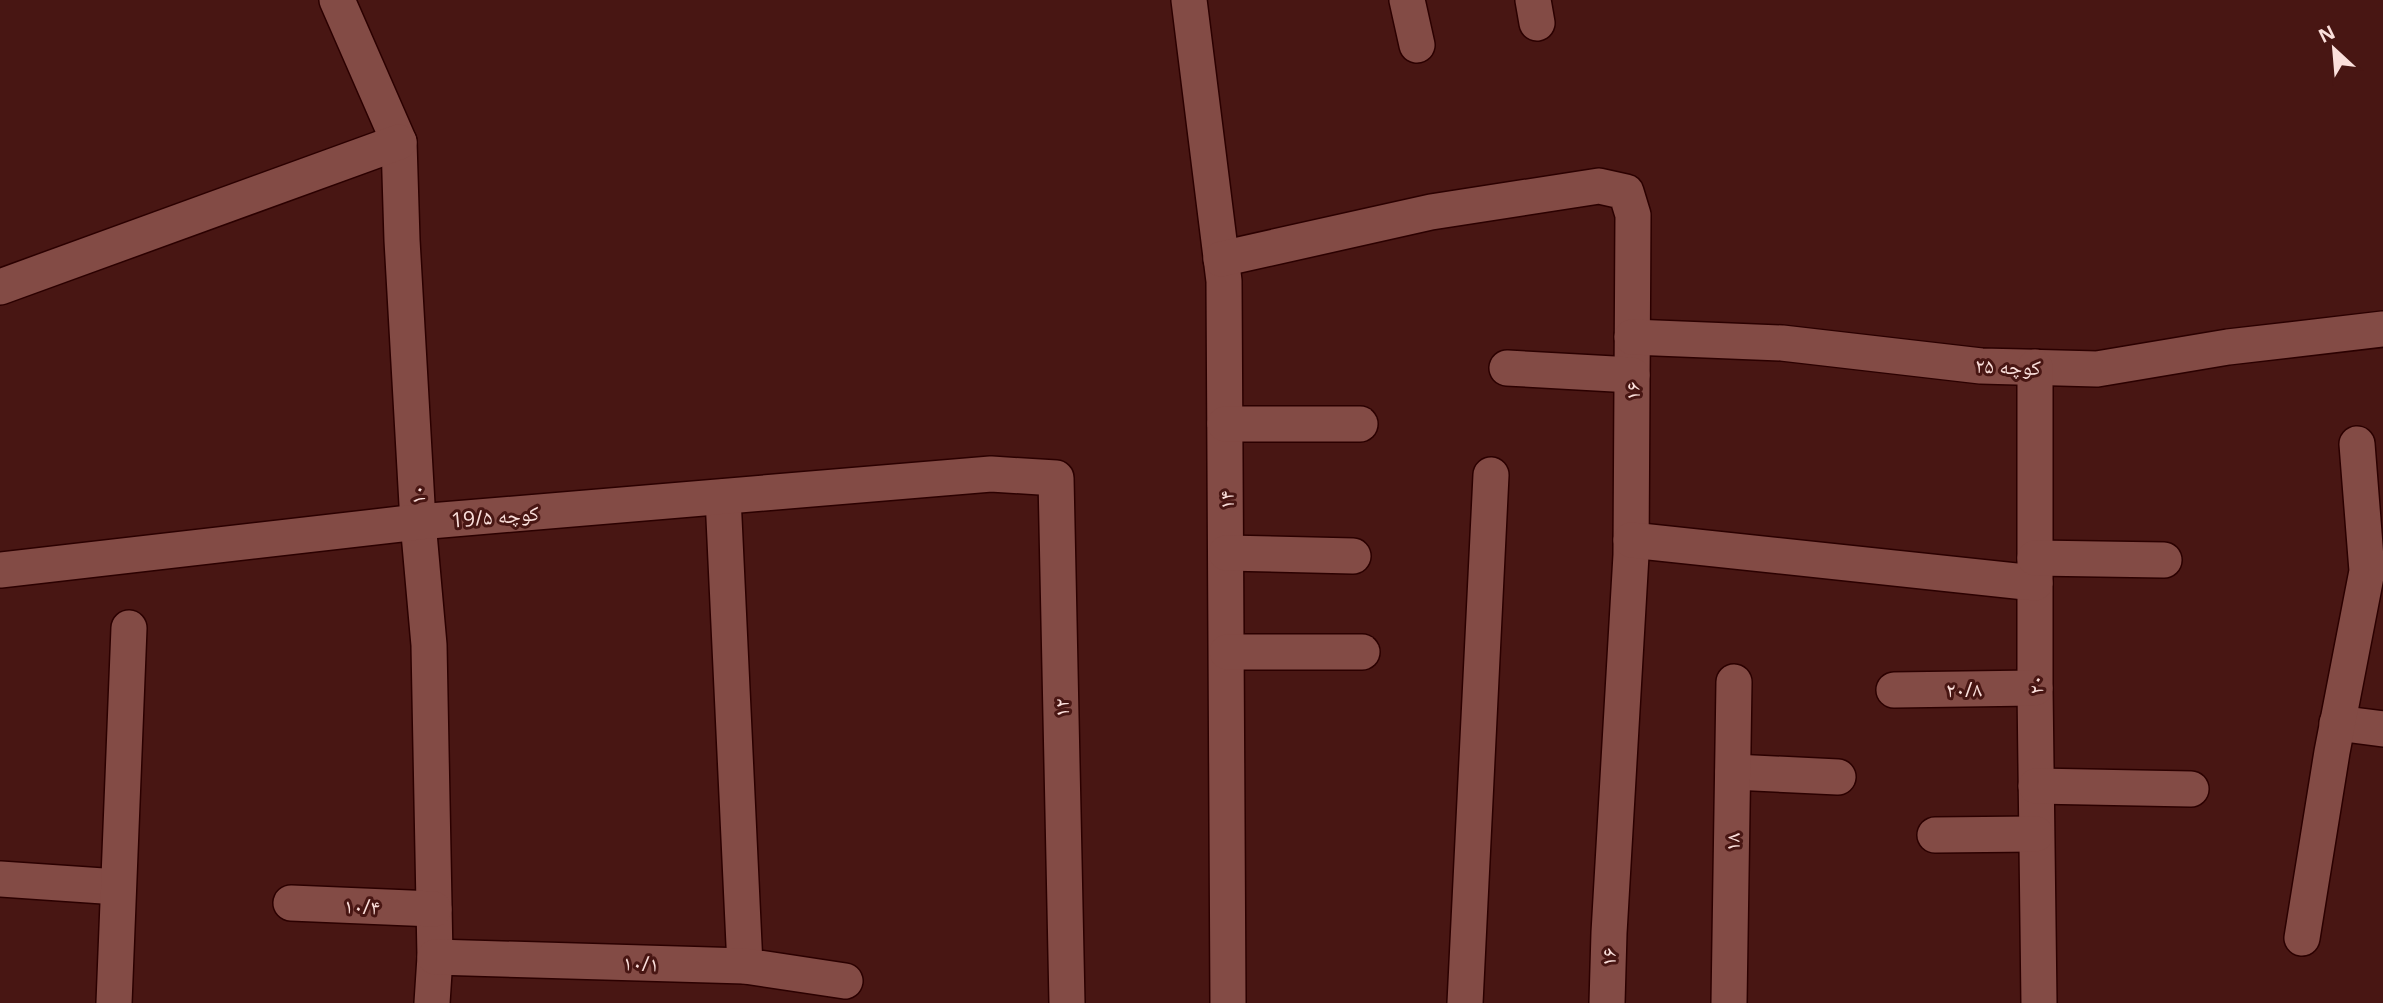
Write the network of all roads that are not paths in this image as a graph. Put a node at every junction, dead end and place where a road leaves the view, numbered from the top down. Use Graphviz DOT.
graph roads {
  1 [pos="337,0"];
  2 [pos="1189,0"];
  3 [pos="1407,0"];
  4 [pos="1417,45"];
  5 [pos="399,142"];
  6 [pos="1221,260"];
  7 [pos="0,287"];
  8 [pos="2383,328"];
  9 [pos="1632,337"];
  10 [pos="2035,367"];
  11 [pos="1507,368"];
  12 [pos="1632,375"];
  13 [pos="1225,424"];
  14 [pos="1360,424"];
  15 [pos="2357,444"];
  16 [pos="991,474"];
  17 [pos="1491,475"];
  18 [pos="723,496"];
  19 [pos="418,522"];
  20 [pos="1631,540"];
  21 [pos="1226,553"];
  22 [pos="1353,556"];
  23 [pos="2164,560"];
  24 [pos="0,570"];
  25 [pos="2035,570"];
  26 [pos="128,628"];
  27 [pos="1227,652"];
  28 [pos="1362,652"];
  29 [pos="1734,682"];
  30 [pos="2035,688"];
  31 [pos="1894,690"];
  32 [pos="2337,723"];
  33 [pos="2383,729"];
  34 [pos="1733,772"];
  35 [pos="1838,777"];
  36 [pos="2036,786"];
  37 [pos="2190,789"];
  38 [pos="2036,834"];
  39 [pos="1935,835"];
  40 [pos="0,878"];
  41 [pos="118,887"];
  42 [pos="291,903"];
  43 [pos="434,909"];
  44 [pos="2302,938"];
  45 [pos="435,957"];
  46 [pos="745,966"];
  47 [pos="845,981"];
  48 [pos="114,1003"];
  49 [pos="432,1003"];
  50 [pos="1067,1003"];
  51 [pos="1228,1003"];
  52 [pos="1465,1003"];
  53 [pos="1607,1003"];
  54 [pos="1729,1003"];
  55 [pos="2039,1003"];
  1 -- 5 [label="street, ۱۰"];
  2 -- 6 [label="street, ۱۴"];
  3 -- 4 [label="street"];
  5 -- 7 [label="street"];
  5 -- 19 [label="street, ۱۰"];
  6 -- 9 [label="street, ۱۶"];
  6 -- 13 [label="street, ۱۴"];
  8 -- 10 [label="street, کوچه ۲۵"];
  9 -- 10 [label="street, کوچه ۲۵"];
  9 -- 12 [label="street, ۱۶"];
  10 -- 25 [label="street, ۲۰"];
  11 -- 12 [label="street"];
  12 -- 20 [label="street, ۱۶"];
  13 -- 14 [label="street"];
  13 -- 21 [label="street, ۱۴"];
  15 -- 32 [label="street"];
  16 -- 18 [label="street, کوچه 19/۵"];
  16 -- 50 [label="street, ۱۲"];
  17 -- 52 [label="street"];
  18 -- 19 [label="street, کوچه 19/۵"];
  18 -- 46 [label="street"];
  19 -- 24 [label="street, کوچه 19/۵"];
  19 -- 43 [label="street, ۱۰"];
  20 -- 25 [label="street"];
  20 -- 53 [label="street, ۱۶"];
  21 -- 22 [label="street"];
  21 -- 27 [label="street, ۱۴"];
  23 -- 25 [label="street"];
  25 -- 30 [label="street, ۲۰"];
  26 -- 41 [label="street"];
  27 -- 28 [label="street"];
  27 -- 51 [label="street, ۱۴"];
  29 -- 34 [label="street, ۱۸"];
  30 -- 31 [label="street, ۲۰/۸"];
  30 -- 36 [label="street, ۲۰"];
  32 -- 33 [label="street"];
  32 -- 44 [label="street"];
  34 -- 35 [label="street"];
  34 -- 54 [label="street, ۱۸"];
  36 -- 37 [label="street"];
  36 -- 38 [label="street, ۲۰"];
  38 -- 39 [label="street"];
  38 -- 55 [label="street, ۲۰"];
  40 -- 41 [label="street"];
  41 -- 48 [label="street"];
  42 -- 43 [label="street, ۱۰/۴"];
  43 -- 45 [label="street, ۱۰"];
  45 -- 46 [label="street, ۱۰/۱"];
  45 -- 49 [label="street, ۱۰"];
  46 -- 47 [label="street, ۱۰/۱"];
}
